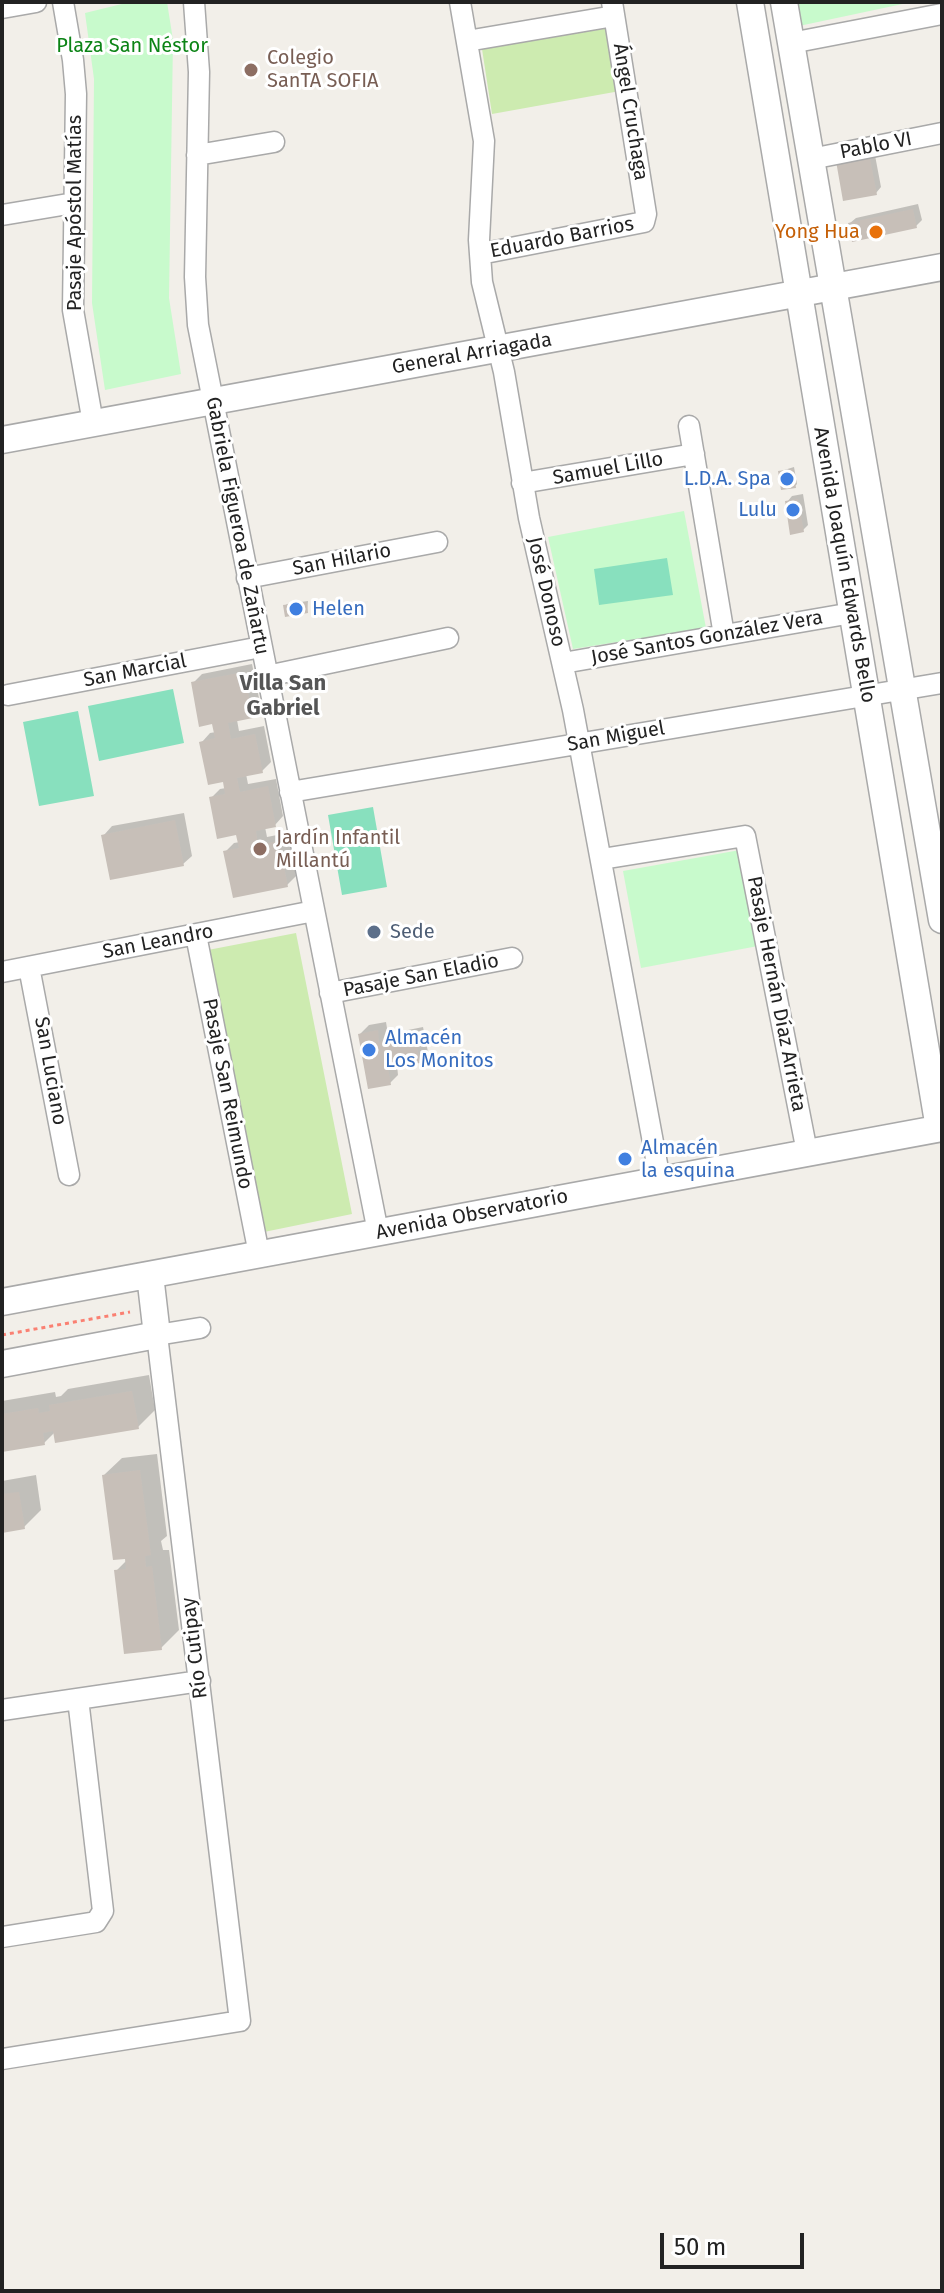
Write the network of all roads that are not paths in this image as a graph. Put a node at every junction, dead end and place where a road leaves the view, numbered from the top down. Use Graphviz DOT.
graph roads {
  1 [pos="36,2"];
  2 [pos="63,2"];
  3 [pos="194,2"];
  4 [pos="460,2"];
  5 [pos="750,2"];
  6 [pos="784,2"];
  7 [pos="2,8"];
  8 [pos="613,9"];
  9 [pos="942,14"];
  10 [pos="467,41"];
  11 [pos="791,43"];
  12 [pos="942,133"];
  13 [pos="274,142"];
  14 [pos="197,155"];
  15 [pos="811,159"];
  16 [pos="74,203"];
  17 [pos="2,215"];
  18 [pos="644,222"];
  19 [pos="480,254"];
  20 [pos="942,267"];
  21 [pos="834,288"];
  22 [pos="798,295"];
  23 [pos="499,349"];
  24 [pos="212,402"];
  25 [pos="93,423"];
  26 [pos="689,426"];
  27 [pos="2,440"];
  28 [pos="694,454"];
  29 [pos="522,483"];
  30 [pos="437,542"];
  31 [pos="247,578"];
  32 [pos="852,613"];
  33 [pos="724,635"];
  34 [pos="448,638"];
  35 [pos="261,647"];
  36 [pos="563,663"];
  37 [pos="267,676"];
  38 [pos="942,683"];
  39 [pos="903,689"];
  40 [pos="8,695"];
  41 [pos="866,695"];
  42 [pos="580,743"];
  43 [pos="290,792"];
  44 [pos="602,859"];
  45 [pos="314,911"];
  46 [pos="942,920"];
  47 [pos="196,935"];
  48 [pos="512,958"];
  49 [pos="29,967"];
  50 [pos="2,972"];
  51 [pos="330,993"];
  52 [pos="941,1128"];
  53 [pos="807,1152"];
  54 [pos="69,1175"];
  55 [pos="660,1180"];
  56 [pos="378,1232"];
  57 [pos="259,1254"];
  58 [pos="150,1275"];
  59 [pos="2,1302"];
  60 [pos="200,1328"];
  61 [pos="157,1335"];
  62 [pos="2,1364"];
  63 [pos="200,1681"];
  64 [pos="78,1699"];
  65 [pos="2,1710"];
  66 [pos="2,1937"];
  67 [pos="2,2059"];
  1 -- 7 [label="street"];
  2 -- 16 [label="street, Pasaje Apóstol Matías"];
  3 -- 14 [label="street, Gabriela Figueroa de Zañartu"];
  4 -- 10 [label="street, José Donoso"];
  5 -- 22 [label="street, Avenida Joaquín Edwards Bello"];
  6 -- 11 [label="street, Avenida Joaquín Edwards Bello"];
  8 -- 10 [label="street"];
  8 -- 18 [label="street, Ángel Cruchaga"];
  9 -- 11 [label="street"];
  10 -- 19 [label="street, José Donoso"];
  11 -- 15 [label="street, Avenida Joaquín Edwards Bello"];
  12 -- 15 [label="street, Pablo VI"];
  13 -- 14 [label="street"];
  14 -- 24 [label="street, Gabriela Figueroa de Zañartu"];
  15 -- 21 [label="street, Avenida Joaquín Edwards Bello"];
  16 -- 17 [label="street"];
  16 -- 25 [label="street, Pasaje Apóstol Matías"];
  18 -- 19 [label="street, Eduardo Barrios"];
  19 -- 23 [label="street, José Donoso"];
  20 -- 21 [label="street, General Arriagada"];
  21 -- 22 [label="street, General Arriagada"];
  21 -- 39 [label="street, Avenida Joaquín Edwards Bello"];
  22 -- 23 [label="street, General Arriagada"];
  22 -- 32 [label="street, Avenida Joaquín Edwards Bello"];
  23 -- 24 [label="street, General Arriagada"];
  23 -- 29 [label="street, José Donoso"];
  24 -- 25 [label="street, General Arriagada"];
  24 -- 31 [label="street, Gabriela Figueroa de Zañartu"];
  25 -- 27 [label="street, General Arriagada"];
  26 -- 28 [label="street"];
  28 -- 29 [label="street, Samuel Lillo"];
  28 -- 33 [label="street"];
  29 -- 36 [label="street, José Donoso"];
  30 -- 31 [label="street, San Hilario"];
  31 -- 35 [label="street, Gabriela Figueroa de Zañartu"];
  32 -- 33 [label="street, José Santos González Vera"];
  32 -- 41 [label="street, Avenida Joaquín Edwards Bello"];
  33 -- 36 [label="street, José Santos González Vera"];
  34 -- 37 [label="street"];
  35 -- 37 [label="street, Gabriela Figueroa de Zañartu"];
  35 -- 40 [label="street, San Marcial"];
  36 -- 42 [label="street, José Donoso"];
  37 -- 43 [label="street, Gabriela Figueroa de Zañartu"];
  38 -- 39 [label="street, San Miguel"];
  39 -- 41 [label="street, San Miguel"];
  39 -- 46 [label="street, Avenida Joaquín Edwards Bello"];
  41 -- 42 [label="street, San Miguel"];
  41 -- 52 [label="street, Avenida Joaquín Edwards Bello"];
  42 -- 43 [label="street, San Miguel"];
  42 -- 44 [label="street, José Donoso"];
  43 -- 45 [label="street, Gabriela Figueroa de Zañartu"];
  44 -- 53 [label="street, Pasaje Hernán Díaz Arrieta"];
  44 -- 55 [label="street, José Donoso"];
  45 -- 47 [label="street, San Leandro"];
  45 -- 51 [label="street, Gabriela Figueroa de Zañartu"];
  47 -- 49 [label="street, San Leandro"];
  47 -- 57 [label="street, Pasaje San Reimundo"];
  48 -- 51 [label="street, Pasaje San Eladio"];
  49 -- 50 [label="street, San Leandro"];
  49 -- 54 [label="street, San Luciano"];
  51 -- 56 [label="street, Gabriela Figueroa de Zañartu"];
  52 -- 53 [label="street, Avenida Observatorio"];
  53 -- 55 [label="street, Avenida Observatorio"];
  55 -- 56 [label="street, Avenida Observatorio"];
  56 -- 57 [label="street, Avenida Observatorio"];
  57 -- 58 [label="street, Avenida Observatorio"];
  58 -- 59 [label="street, Avenida Observatorio"];
  58 -- 61 [label="street, Río Cutipay"];
  60 -- 61 [label="street"];
  61 -- 62 [label="street"];
  61 -- 63 [label="street, Río Cutipay"];
  63 -- 64 [label="street"];
  63 -- 67 [label="street, Río Cutipay"];
  64 -- 65 [label="street"];
  64 -- 66 [label="street"];
}
